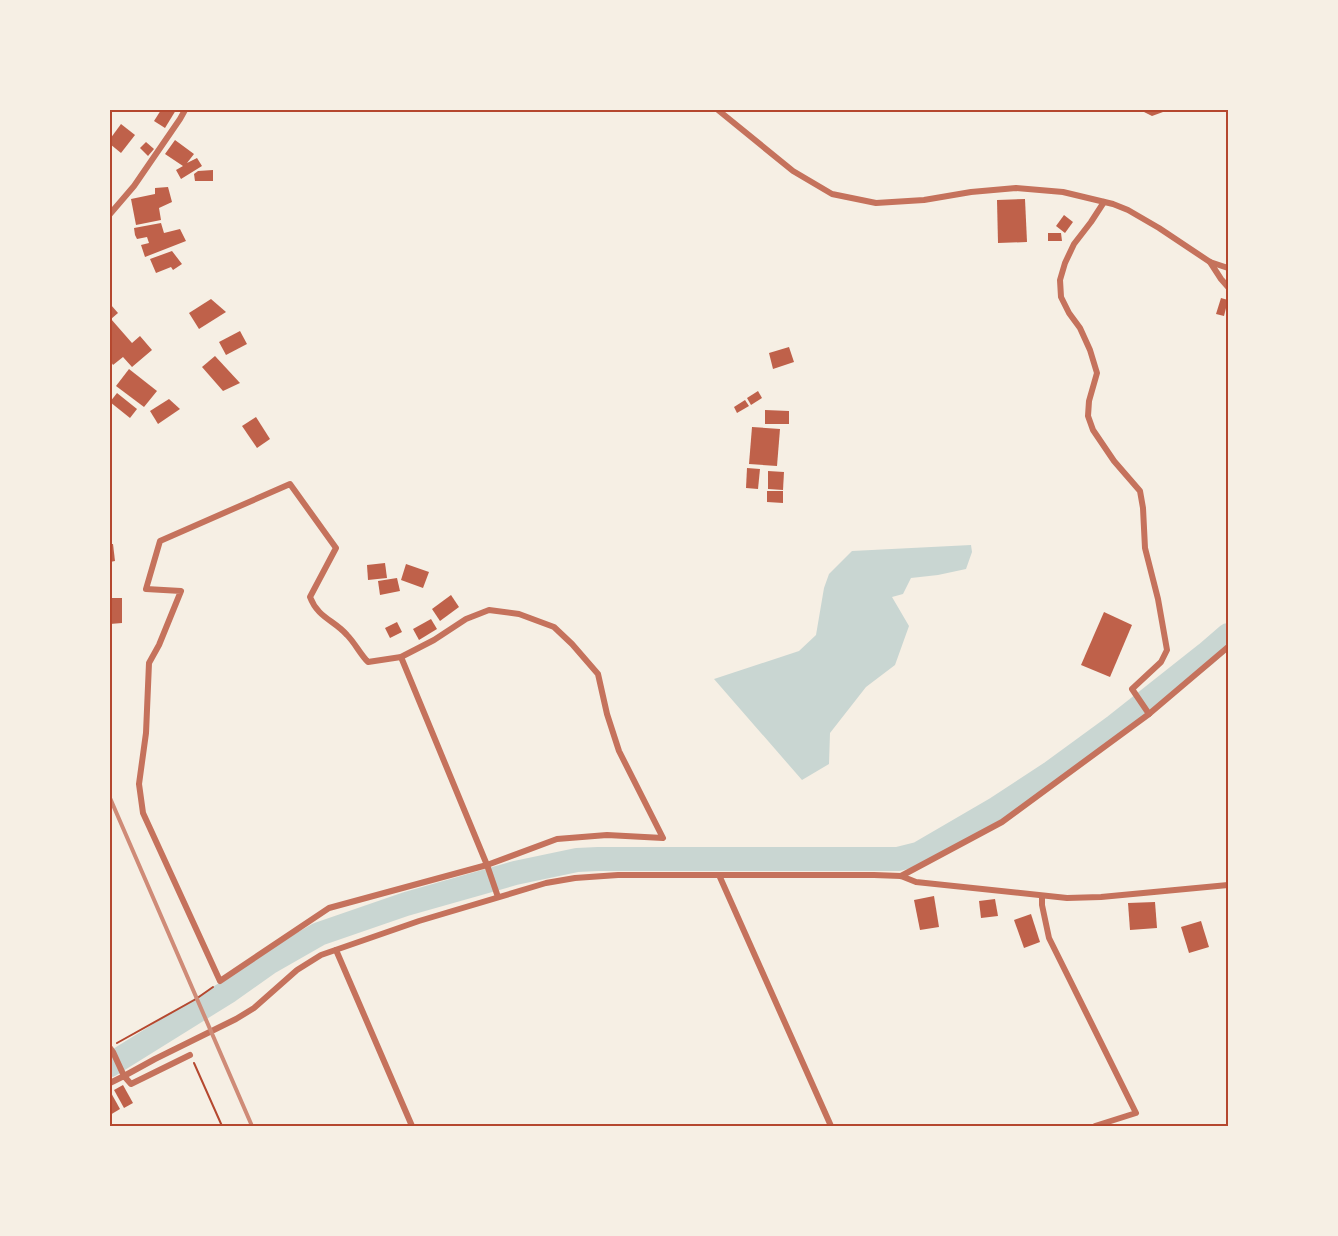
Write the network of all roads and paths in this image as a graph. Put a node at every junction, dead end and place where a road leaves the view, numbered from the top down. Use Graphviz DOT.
graph roads {
  1 [pos="185,110"];
  2 [pos="718,110"];
  3 [pos="1104,202"];
  4 [pos="110,214"];
  5 [pos="1210,262"];
  6 [pos="1228,268"];
  7 [pos="1228,287"];
  8 [pos="1228,647"];
  9 [pos="401,657"];
  10 [pos="1149,714"];
  11 [pos="487,867"];
  12 [pos="718,875"];
  13 [pos="901,876"];
  14 [pos="1228,885"];
  15 [pos="1042,896"];
  16 [pos="498,897"];
  17 [pos="336,950"];
  18 [pos="220,981"];
  19 [pos="111,1050"];
  20 [pos="190,1054"];
  21 [pos="123,1073"];
  22 [pos="110,1083"];
  23 [pos="222,1126"];
  24 [pos="412,1126"];
  25 [pos="831,1126"];
  26 [pos="1095,1126"];
  1 -- 4 [label="street"];
  2 -- 3 [label="street"];
  3 -- 5 [label="street"];
  3 -- 10 [label="street"];
  5 -- 6 [label="street"];
  5 -- 7 [label="street"];
  8 -- 10 [label="street"];
  9 -- 11 [label="street"];
  9 -- 11 [label="street"];
  9 -- 18 [label="street"];
  10 -- 13 [label="street"];
  11 -- 16 [label="street"];
  11 -- 18 [label="street"];
  12 -- 13 [label="street"];
  12 -- 16 [label="street"];
  12 -- 25 [label="street"];
  13 -- 15 [label="street"];
  14 -- 15 [label="street"];
  15 -- 26 [label="street"];
  16 -- 17 [label="street"];
  17 -- 21 [label="street"];
  17 -- 24 [label="street"];
  18 -- 19 [label="path"];
  19 -- 21 [label="street"];
  20 -- 21 [label="street"];
  20 -- 23 [label="path"];
  21 -- 22 [label="street"];
}
